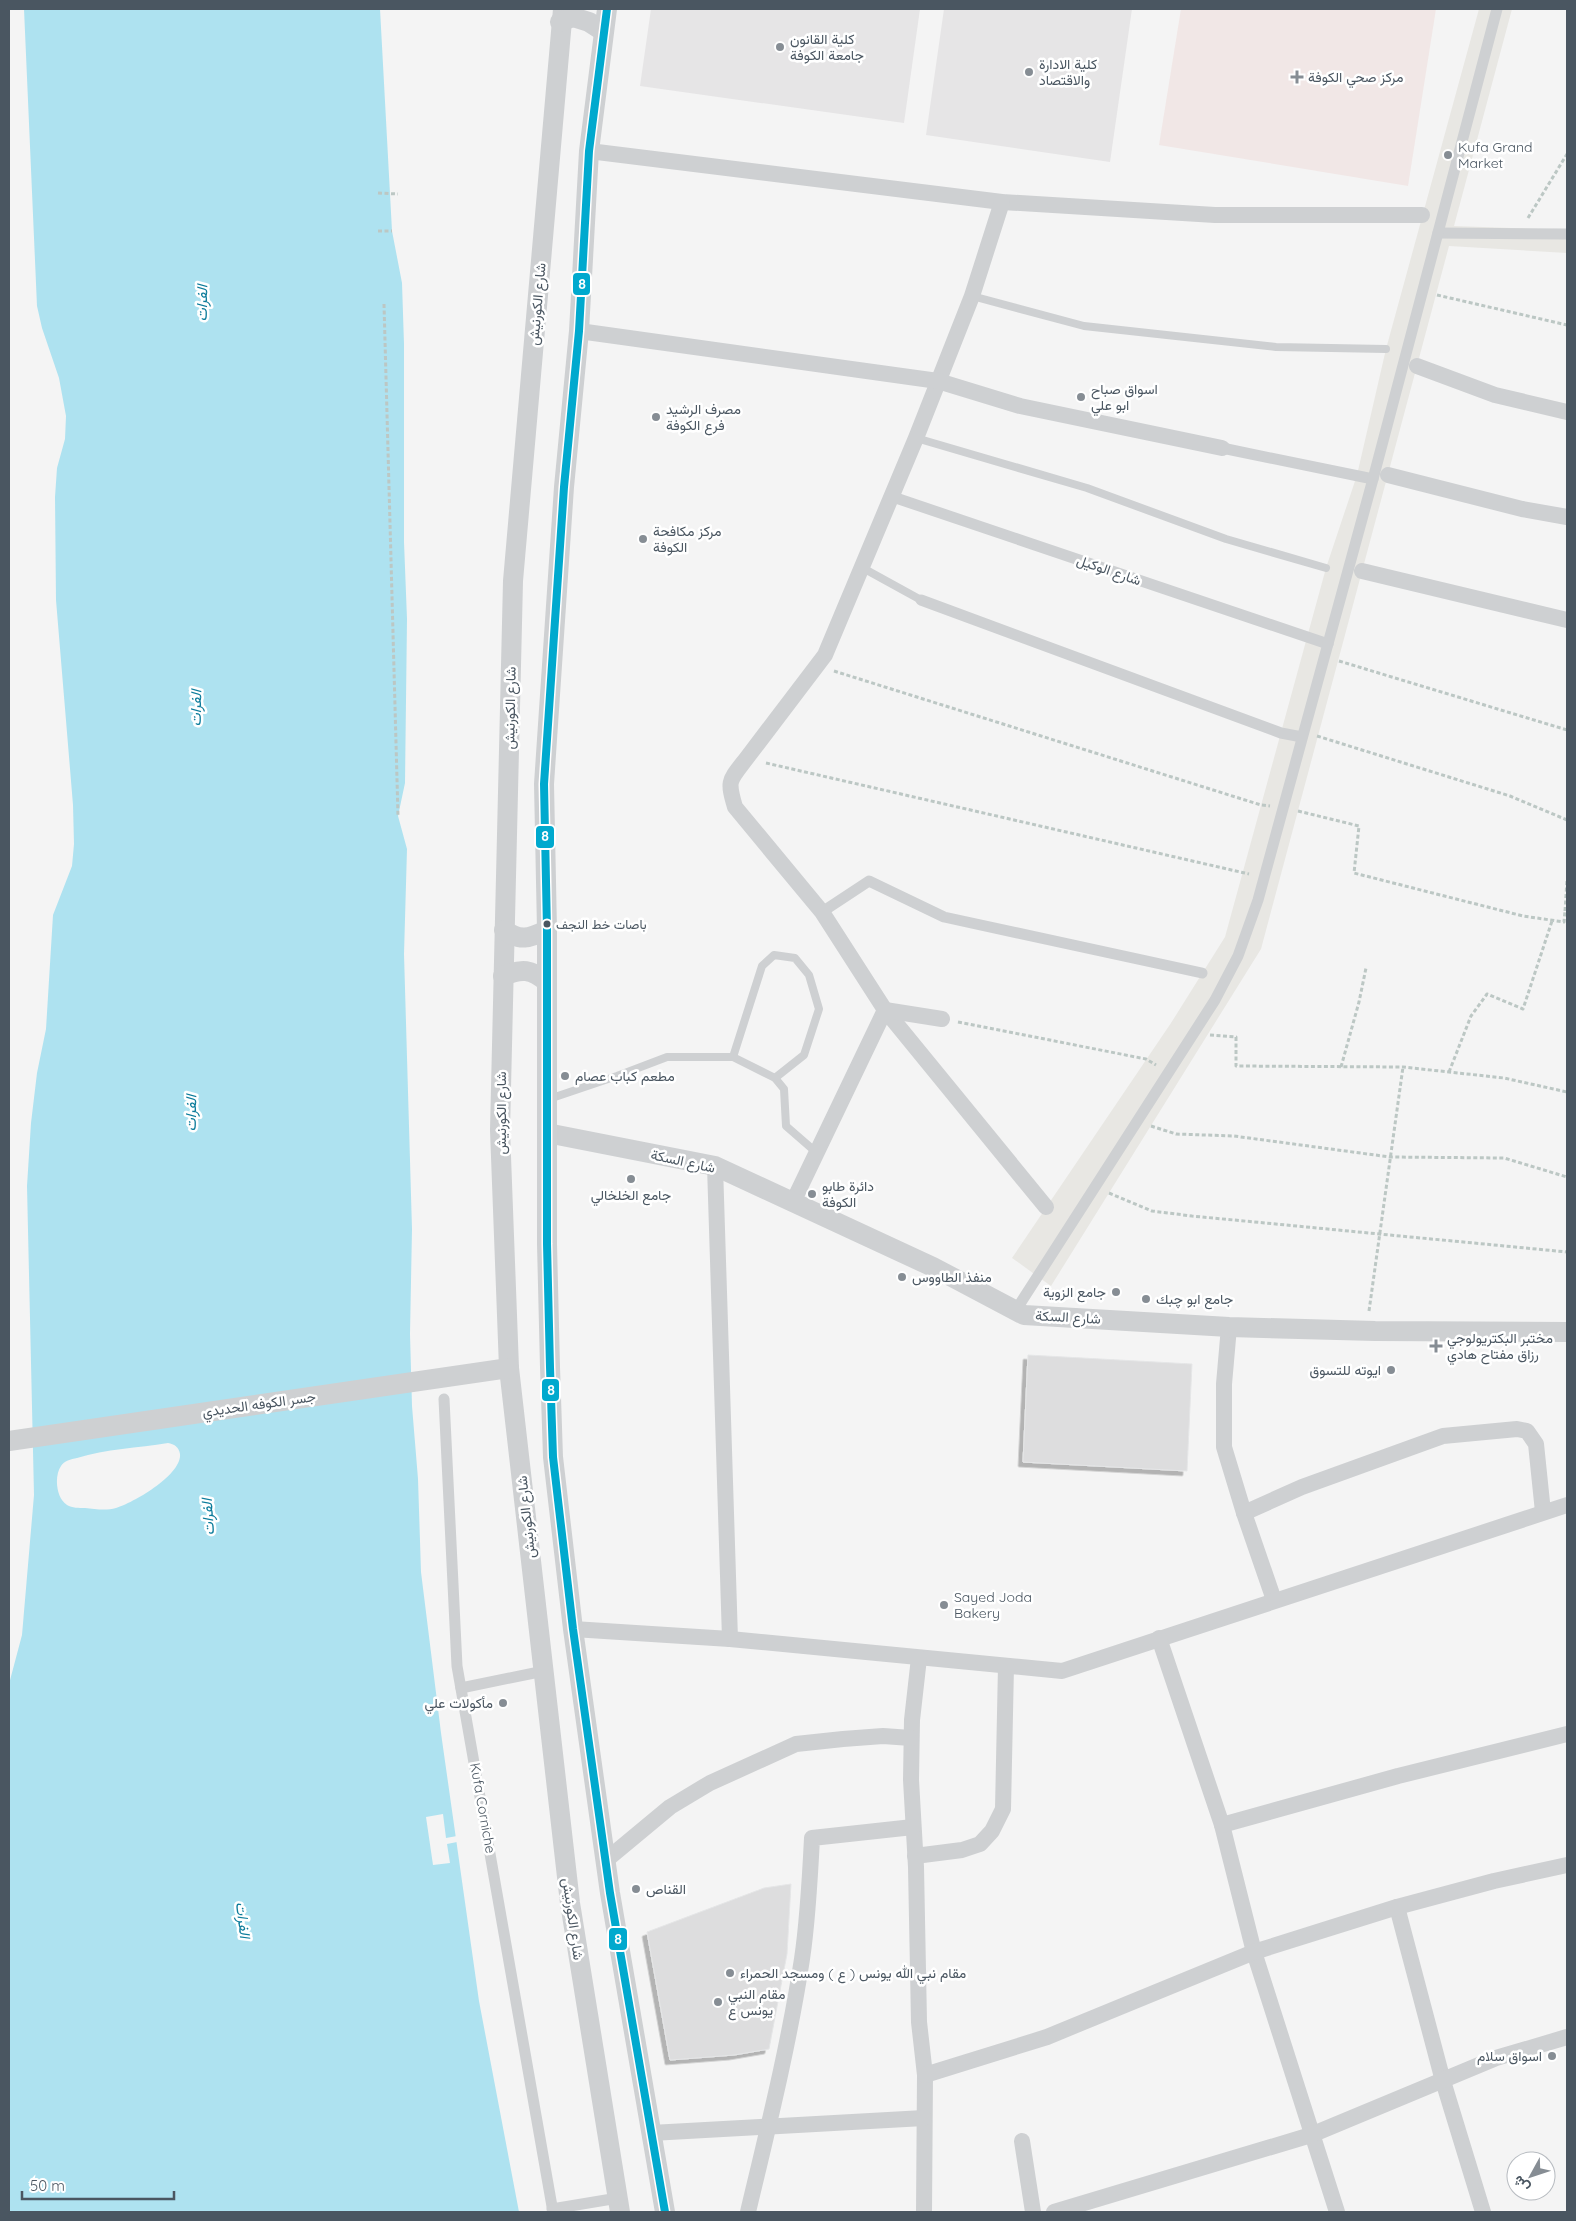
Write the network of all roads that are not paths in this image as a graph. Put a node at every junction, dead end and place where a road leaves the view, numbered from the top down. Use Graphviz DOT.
graph roads {
  1 [pos="607,9"];
  2 [pos="1497,9"];
  3 [pos="561,15"];
  4 [pos="603,31"];
  5 [pos="589,151"];
  6 [pos="1002,202"];
  7 [pos="1422,215"];
  8 [pos="1438,232"];
  9 [pos="1567,234"];
  10 [pos="972,296"];
  11 [pos="579,331"];
  12 [pos="1386,349"];
  13 [pos="1417,366"];
  14 [pos="938,381"];
  15 [pos="1567,412"];
  16 [pos="916,438"];
  17 [pos="1222,448"];
  18 [pos="1380,477"];
  19 [pos="890,496"];
  20 [pos="1567,517"];
  21 [pos="861,567"];
  22 [pos="1326,568"];
  23 [pos="1362,571"];
  24 [pos="921,600"];
  25 [pos="1567,620"];
  26 [pos="1328,644"];
  27 [pos="1303,735"];
  28 [pos="822,912"];
  29 [pos="504,930"];
  30 [pos="547,930"];
  31 [pos="1202,973"];
  32 [pos="504,976"];
  33 [pos="547,982"];
  34 [pos="885,1010"];
  35 [pos="942,1019"];
  36 [pos="734,1057"];
  37 [pos="775,1078"];
  38 [pos="546,1100"];
  39 [pos="547,1133"];
  40 [pos="817,1153"];
  41 [pos="715,1166"];
  42 [pos="793,1202"];
  43 [pos="1046,1207"];
  44 [pos="1016,1310"];
  45 [pos="1229,1326"];
  46 [pos="1567,1332"];
  47 [pos="510,1368"];
  48 [pos="444,1400"];
  49 [pos="9,1441"];
  50 [pos="1567,1505"];
  51 [pos="1543,1512"];
  52 [pos="1244,1513"];
  53 [pos="1274,1600"];
  54 [pos="573,1629"];
  55 [pos="1159,1638"];
  56 [pos="730,1639"];
  57 [pos="918,1658"];
  58 [pos="1006,1666"];
  59 [pos="544,1671"];
  60 [pos="461,1688"];
  61 [pos="1567,1734"];
  62 [pos="912,1738"];
  63 [pos="1222,1825"];
  64 [pos="913,1827"];
  65 [pos="915,1856"];
  66 [pos="605,1861"];
  67 [pos="1567,1865"];
  68 [pos="1397,1907"];
  69 [pos="1254,1952"];
  70 [pos="1567,2036"];
  71 [pos="925,2075"];
  72 [pos="1443,2081"];
  73 [pos="924,2118"];
  74 [pos="768,2127"];
  75 [pos="650,2133"];
  76 [pos="1311,2135"];
  77 [pos="1022,2141"];
  78 [pos="619,2205"];
  79 [pos="552,2211"];
  80 [pos="665,2212"];
  81 [pos="748,2212"];
  82 [pos="924,2212"];
  83 [pos="1033,2212"];
  84 [pos="1054,2212"];
  85 [pos="1337,2212"];
  86 [pos="1483,2212"];
  1 -- 4 [label="street"];
  2 -- 8 [label="street"];
  3 -- 4 [label="street"];
  3 -- 29 [label="street, شارع الكورنيش"];
  4 -- 5 [label="street"];
  5 -- 6 [label="street"];
  5 -- 11 [label="street"];
  6 -- 7 [label="street"];
  6 -- 10 [label="street"];
  8 -- 9 [label="street"];
  8 -- 18 [label="street"];
  10 -- 12 [label="lane"];
  10 -- 14 [label="street"];
  11 -- 14 [label="street"];
  11 -- 30 [label="street"];
  13 -- 15 [label="street"];
  14 -- 16 [label="street"];
  14 -- 17 [label="street"];
  16 -- 19 [label="street"];
  16 -- 22 [label="lane"];
  17 -- 18 [label="street"];
  18 -- 20 [label="street"];
  18 -- 26 [label="street"];
  19 -- 21 [label="street"];
  19 -- 26 [label="street, شارع الوكيل"];
  21 -- 24 [label="lane"];
  21 -- 28 [label="street"];
  23 -- 25 [label="street"];
  24 -- 27 [label="street"];
  26 -- 27 [label="street"];
  27 -- 44 [label="street"];
  28 -- 31 [label="street"];
  28 -- 34 [label="street"];
  29 -- 30 [label="street"];
  29 -- 32 [label="street, شارع الكورنيش"];
  30 -- 33 [label="street"];
  32 -- 33 [label="street"];
  32 -- 47 [label="street, شارع الكورنيش"];
  33 -- 38 [label="street"];
  34 -- 35 [label="street"];
  34 -- 40 [label="street"];
  34 -- 43 [label="street"];
  36 -- 37 [label="lane"];
  36 -- 37 [label="lane"];
  36 -- 38 [label="lane"];
  37 -- 40 [label="lane"];
  38 -- 39 [label="street"];
  39 -- 41 [label="street, شارع السكة"];
  39 -- 54 [label="street"];
  40 -- 42 [label="street"];
  41 -- 42 [label="street, شارع السكة"];
  41 -- 56 [label="street"];
  42 -- 44 [label="street, شارع السكة"];
  44 -- 45 [label="street, شارع السكة"];
  45 -- 46 [label="street, شارع السكة"];
  45 -- 52 [label="street"];
  47 -- 49 [label="street, جسر الکوفه الحديدي"];
  47 -- 59 [label="street, شارع الكورنيش"];
  48 -- 60 [label="street, Kufa Corniche"];
  50 -- 51 [label="street"];
  51 -- 52 [label="street"];
  51 -- 53 [label="street"];
  52 -- 53 [label="street"];
  53 -- 55 [label="street"];
  54 -- 56 [label="street"];
  54 -- 66 [label="street"];
  55 -- 58 [label="street"];
  55 -- 63 [label="street"];
  56 -- 57 [label="street"];
  57 -- 58 [label="street"];
  57 -- 62 [label="street"];
  58 -- 65 [label="street"];
  59 -- 60 [label="street"];
  59 -- 78 [label="street, شارع الكورنيش"];
  60 -- 79 [label="street, Kufa Corniche"];
  61 -- 63 [label="street"];
  62 -- 64 [label="street"];
  62 -- 66 [label="street"];
  63 -- 69 [label="street"];
  64 -- 65 [label="street"];
  64 -- 74 [label="street"];
  65 -- 71 [label="street"];
  66 -- 75 [label="street"];
  67 -- 68 [label="street"];
  68 -- 69 [label="street"];
  68 -- 72 [label="street"];
  69 -- 71 [label="street"];
  69 -- 76 [label="street"];
  70 -- 72 [label="street"];
  71 -- 73 [label="street"];
  72 -- 76 [label="street"];
  72 -- 86 [label="street"];
  73 -- 74 [label="street"];
  73 -- 82 [label="street"];
  74 -- 75 [label="street"];
  74 -- 81 [label="street"];
  75 -- 80 [label="street"];
  76 -- 84 [label="street"];
  76 -- 85 [label="street"];
  77 -- 83 [label="street"];
  78 -- 79 [label="street"];
}
